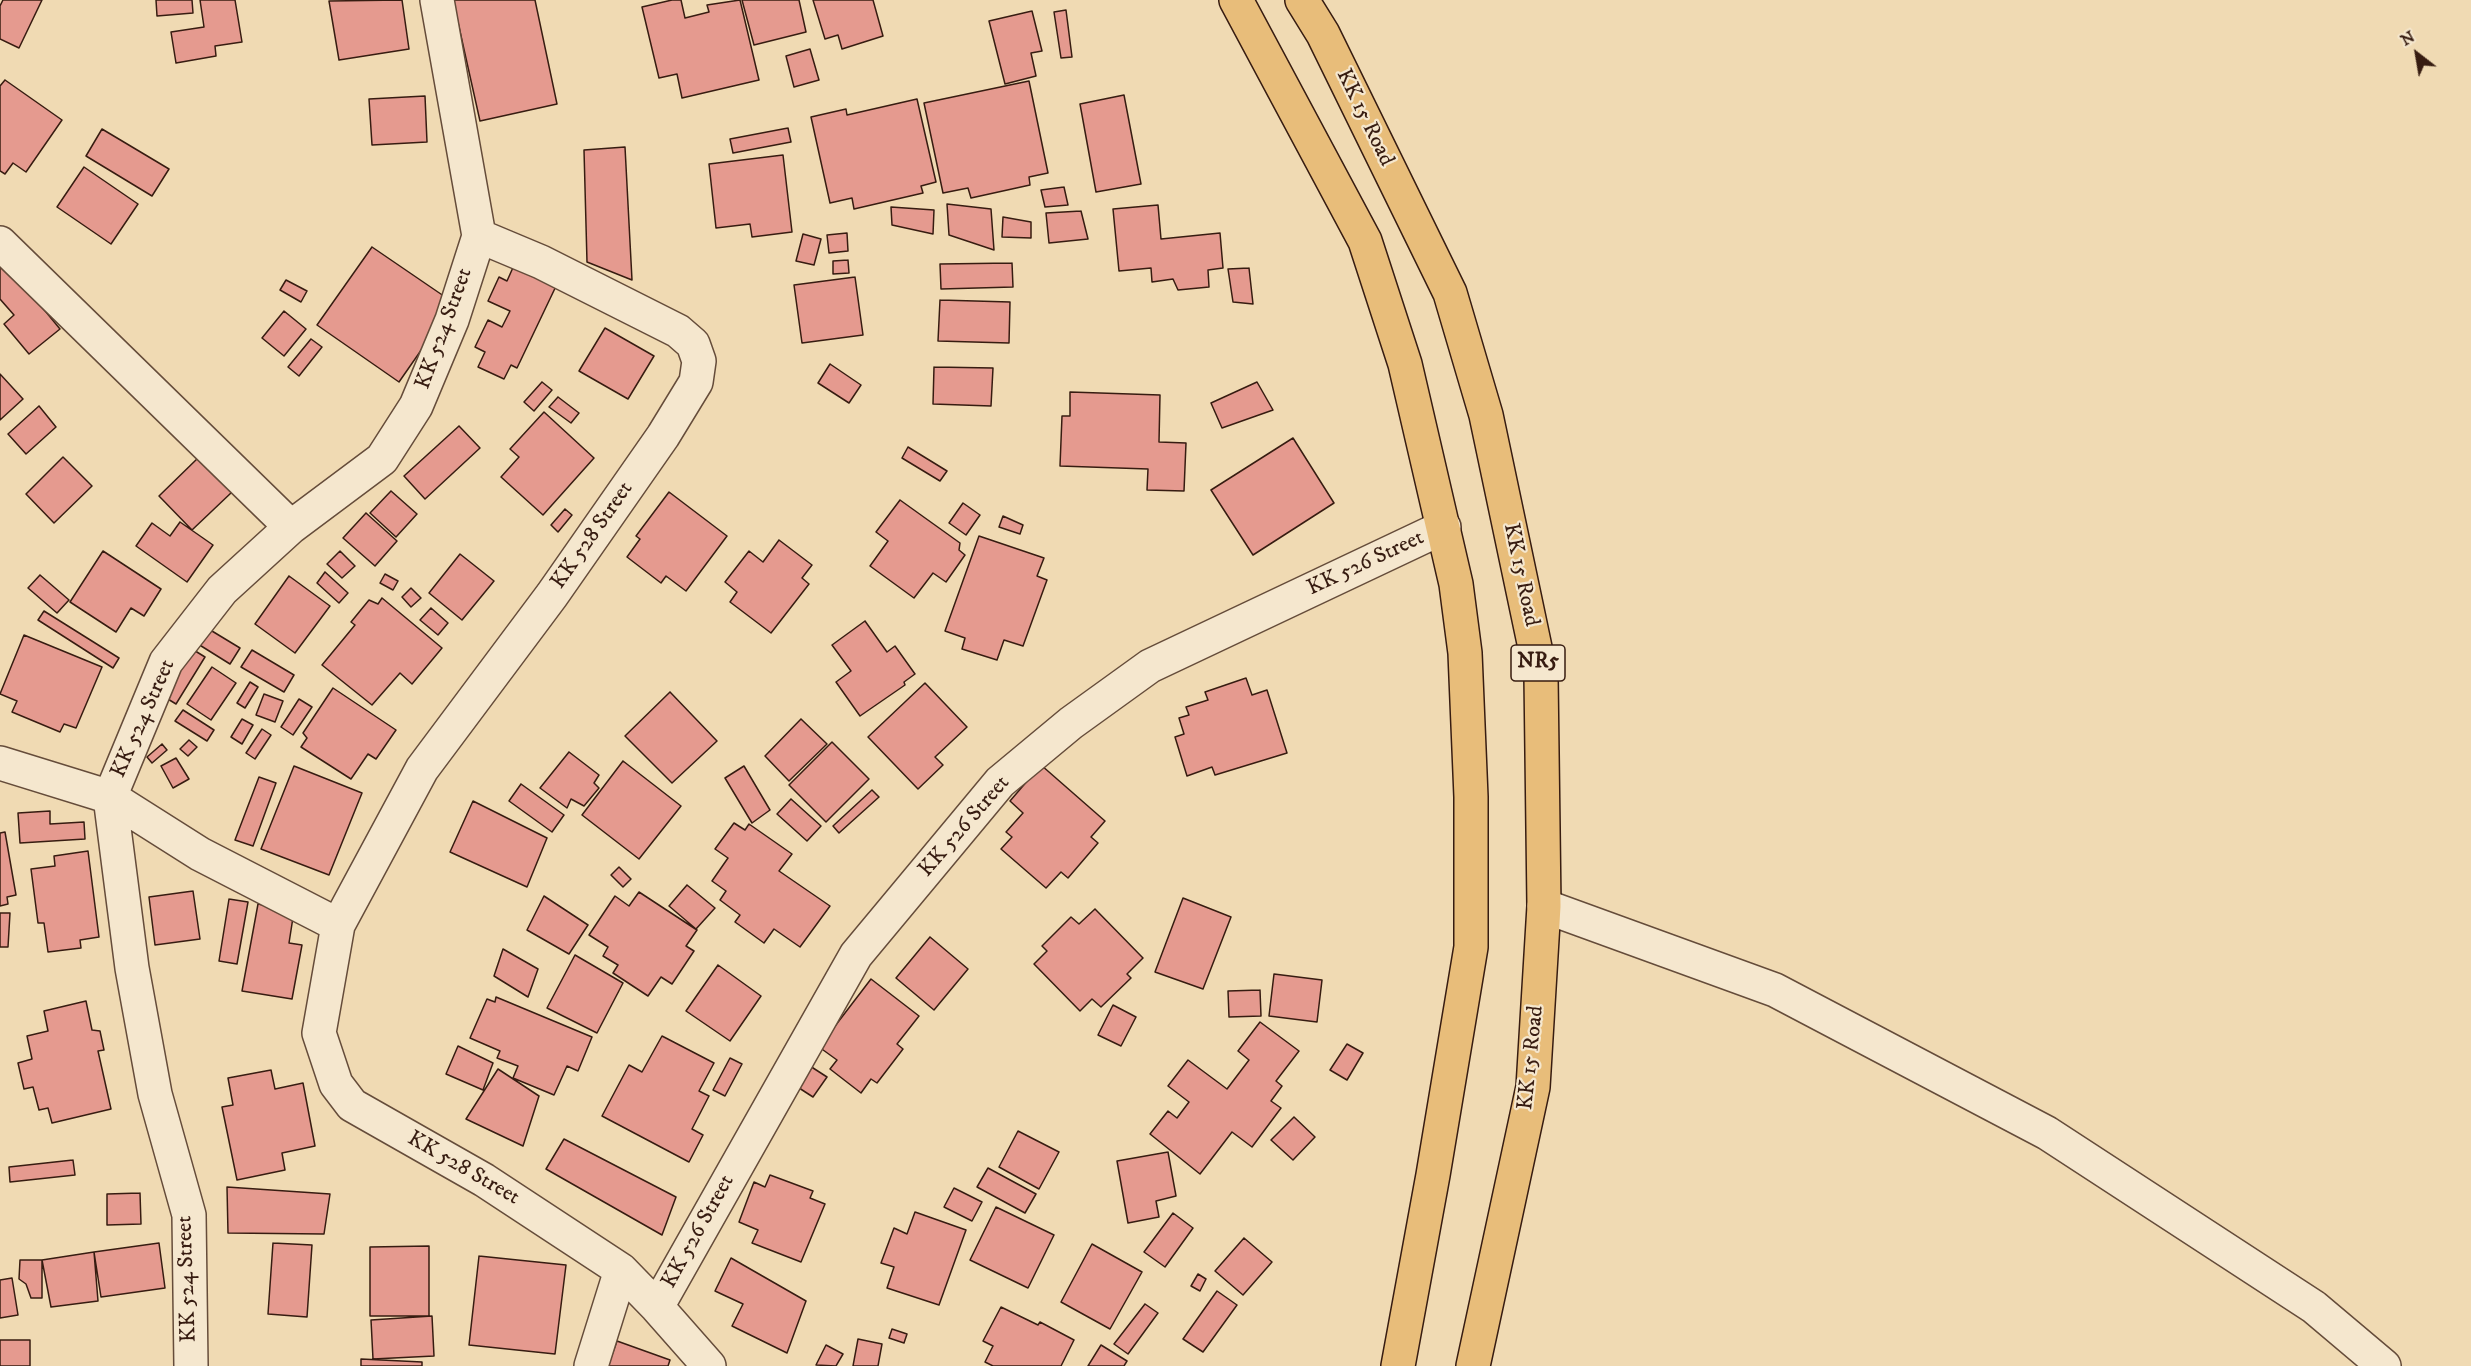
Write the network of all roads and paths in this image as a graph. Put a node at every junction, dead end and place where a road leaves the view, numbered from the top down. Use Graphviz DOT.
graph roads {
  1 [pos="437,0"];
  2 [pos="1236,0"];
  3 [pos="1302,0"];
  4 [pos="479,236"];
  5 [pos="0,243"];
  6 [pos="291,527"];
  7 [pos="1444,527"];
  8 [pos="0,763"];
  9 [pos="110,797"];
  10 [pos="1544,906"];
  11 [pos="338,925"];
  12 [pos="621,1270"];
  13 [pos="657,1306"];
  14 [pos="191,1366"];
  15 [pos="591,1366"];
  16 [pos="709,1366"];
  17 [pos="1398,1366"];
  18 [pos="1473,1366"];
  19 [pos="2384,1366"];
  1 -- 4 [label="street, KK 524 Street"];
  2 -- 7 [label="highway"];
  3 -- 10 [label="highway, KK 15 Road / NR5"];
  4 -- 6 [label="street, KK 524 Street"];
  4 -- 11 [label="street, KK 528 Street"];
  5 -- 6 [label="street"];
  6 -- 9 [label="street, KK 524 Street"];
  7 -- 13 [label="street, KK 526 Street"];
  7 -- 17 [label="highway"];
  8 -- 9 [label="street"];
  9 -- 11 [label="street"];
  9 -- 14 [label="street, KK 524 Street"];
  10 -- 18 [label="highway, KK 15 Road / NR5"];
  10 -- 19 [label="street"];
  11 -- 12 [label="street, KK 528 Street"];
  12 -- 13 [label="street, KK 528 Street"];
  12 -- 15 [label="street"];
  13 -- 16 [label="street, KK 528 Street"];
}
